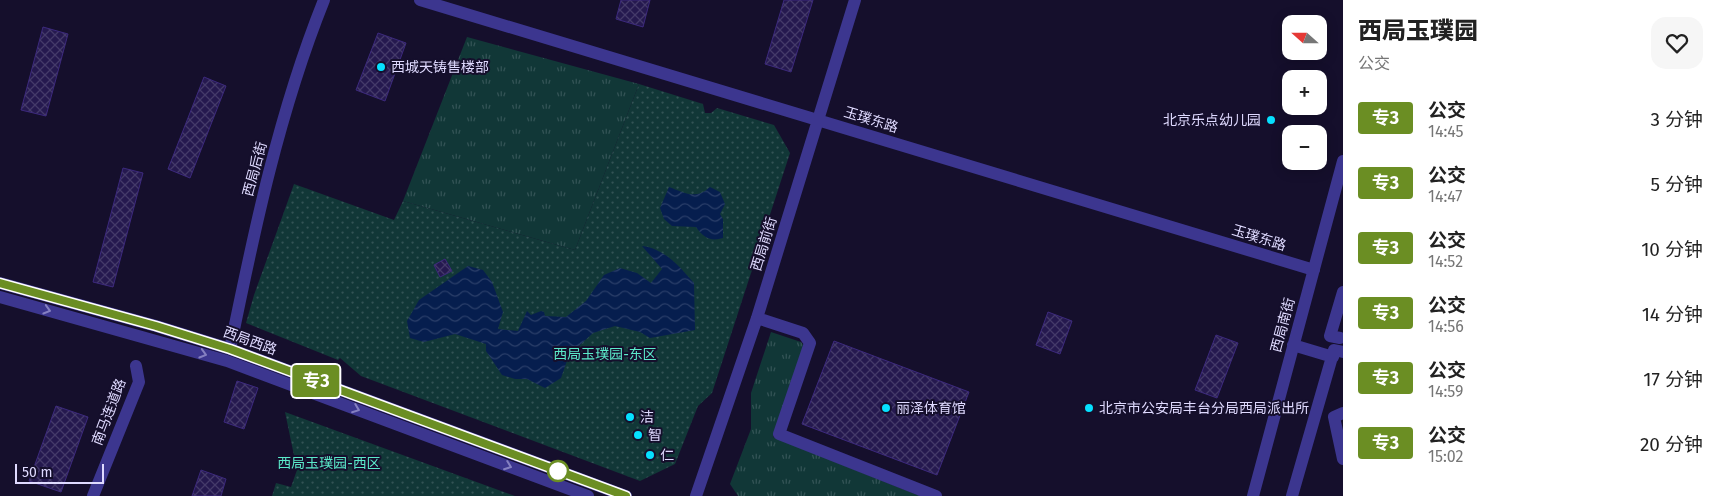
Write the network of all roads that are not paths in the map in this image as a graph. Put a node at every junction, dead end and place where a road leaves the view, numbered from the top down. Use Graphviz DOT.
graph roads {
  1 [pos="324,0"];
  2 [pos="420,0"];
  3 [pos="855,0"];
  4 [pos="818,119"];
  5 [pos="1343,162"];
  6 [pos="1314,270"];
  7 [pos="0,283"];
  8 [pos="1343,292"];
  9 [pos="0,297"];
  10 [pos="757,318"];
  11 [pos="1342,336"];
  12 [pos="1293,345"];
  13 [pos="230,349"];
  14 [pos="1337,357"];
  15 [pos="136,366"];
  16 [pos="1339,415"];
  17 [pos="1343,459"];
  18 [pos="92,496"];
  19 [pos="588,496"];
  20 [pos="626,496"];
  21 [pos="696,496"];
  22 [pos="936,496"];
  23 [pos="1253,496"];
  24 [pos="1292,496"];
  1 -- 13 [label="street, 西局后街"];
  2 -- 4 [label="street, 玉璞东路"];
  3 -- 4 [label="street, 西局前街"];
  4 -- 6 [label="street, 玉璞东路"];
  4 -- 10 [label="street, 西局前街"];
  5 -- 6 [label="street, 西局南街"];
  6 -- 12 [label="street, 西局南街"];
  7 -- 13 [label="street, 西局西路"];
  8 -- 11 [label="street"];
  9 -- 19 [label="street, 西局西路, one-way"];
  10 -- 21 [label="street, 西局前街"];
  10 -- 22 [label="street"];
  11 -- 14 [label="street"];
  12 -- 14 [label="street"];
  12 -- 23 [label="street, 西局南街"];
  13 -- 20 [label="street, 西局西路"];
  14 -- 24 [label="street"];
  15 -- 18 [label="street, 南马连道路"];
  16 -- 17 [label="street"];
}
